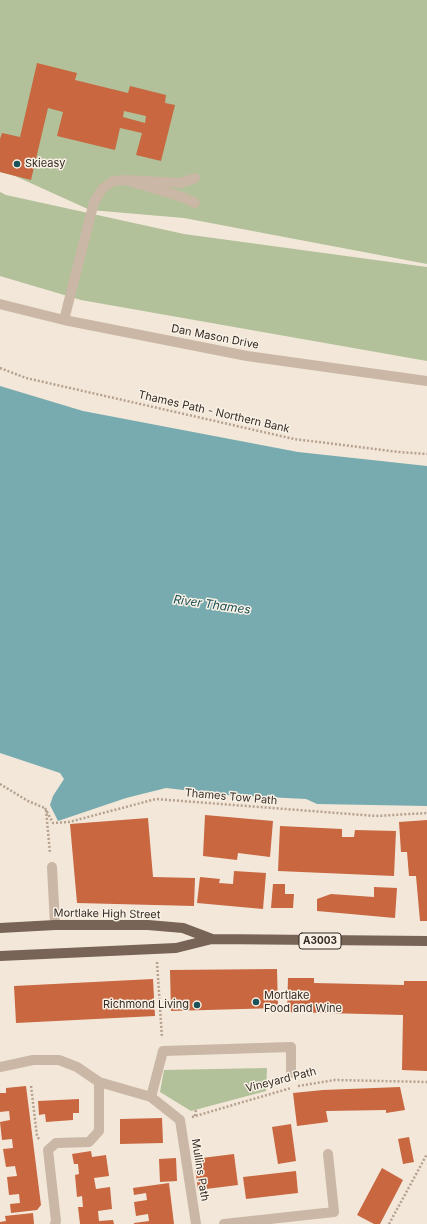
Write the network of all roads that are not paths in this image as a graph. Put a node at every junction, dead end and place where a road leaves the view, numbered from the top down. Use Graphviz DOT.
graph roads {
  1 [pos="195,178"];
  2 [pos="126,180"];
  3 [pos="195,203"];
  4 [pos="0,304"];
  5 [pos="64,320"];
  6 [pos="427,381"];
  7 [pos="52,863"];
  8 [pos="55,925"];
  9 [pos="0,928"];
  10 [pos="212,940"];
  11 [pos="427,941"];
  12 [pos="0,956"];
  13 [pos="0,1067"];
  14 [pos="292,1073"];
  15 [pos="99,1082"];
  16 [pos="151,1097"];
  17 [pos="328,1154"];
  18 [pos="55,1224"];
  19 [pos="196,1224"];
  20 [pos="224,1224"];
  1 -- 2 [label="street"];
  2 -- 3 [label="street"];
  2 -- 5 [label="street"];
  4 -- 5 [label="street, Dan Mason Drive"];
  5 -- 6 [label="street, Dan Mason Drive"];
  7 -- 8 [label="street"];
  8 -- 9 [label="main road, Mortlake High Street / A3003"];
  8 -- 10 [label="main road, Mortlake High Street / A3003"];
  10 -- 11 [label="main road, Mortlake High Street / A3003"];
  10 -- 12 [label="main road, Mortlake High Street / A3003"];
  13 -- 15 [label="street"];
  14 -- 16 [label="street, Vineyard Path"];
  15 -- 16 [label="street"];
  15 -- 18 [label="street"];
  16 -- 19 [label="street, Mullins Path"];
  17 -- 20 [label="street"];
}
